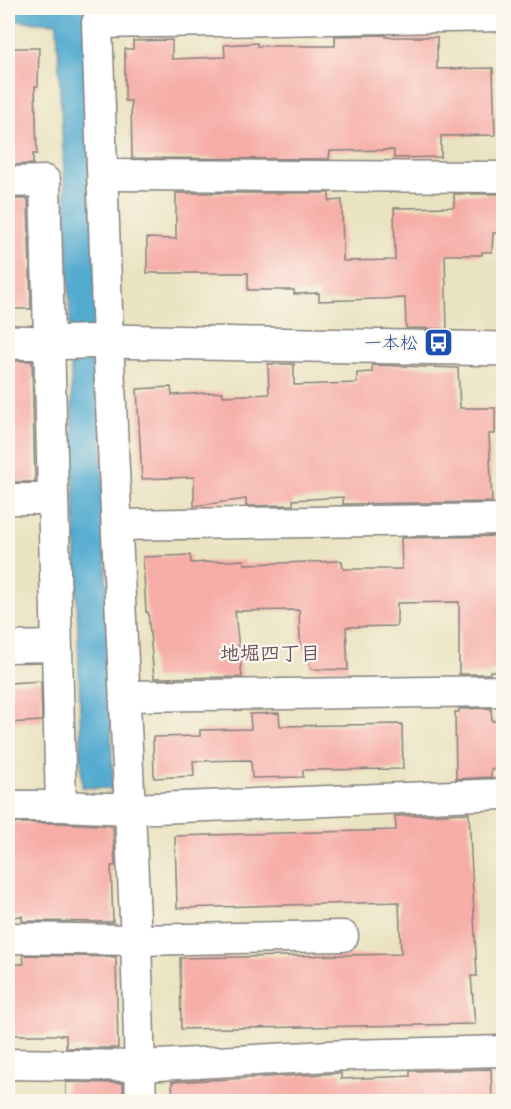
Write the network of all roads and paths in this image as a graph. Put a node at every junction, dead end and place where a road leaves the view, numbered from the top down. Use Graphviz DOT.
graph roads {
  1 [pos="504,16"];
  2 [pos="103,175"];
  3 [pos="504,177"];
  4 [pos="8,182"];
  5 [pos="108,341"];
  6 [pos="8,342"];
  7 [pos="49,343"];
  8 [pos="504,349"];
  9 [pos="53,499"];
  10 [pos="8,500"];
  11 [pos="504,519"];
  12 [pos="117,525"];
  13 [pos="57,646"];
  14 [pos="8,647"];
  15 [pos="504,691"];
  16 [pos="125,696"];
  17 [pos="504,794"];
  18 [pos="8,806"];
  19 [pos="61,806"];
  20 [pos="130,810"];
  21 [pos="343,936"];
  22 [pos="8,938"];
  23 [pos="136,940"];
  24 [pos="504,1051"];
  25 [pos="8,1064"];
  26 [pos="140,1066"];
  27 [pos="141,1101"];
  1 -- 2 [label="street"];
  2 -- 3 [label="street"];
  2 -- 5 [label="street"];
  4 -- 7 [label="street"];
  5 -- 7 [label="street"];
  5 -- 8 [label="street"];
  5 -- 12 [label="street"];
  6 -- 7 [label="street"];
  7 -- 9 [label="street"];
  9 -- 10 [label="street"];
  9 -- 13 [label="street"];
  11 -- 12 [label="street"];
  12 -- 16 [label="street"];
  13 -- 14 [label="street"];
  13 -- 19 [label="street"];
  15 -- 16 [label="street"];
  16 -- 20 [label="street"];
  17 -- 20 [label="street"];
  18 -- 19 [label="street"];
  19 -- 20 [label="street"];
  20 -- 23 [label="street"];
  21 -- 23 [label="street"];
  22 -- 23 [label="street"];
  23 -- 26 [label="street"];
  24 -- 26 [label="street"];
  25 -- 26 [label="street"];
  26 -- 27 [label="street"];
}
